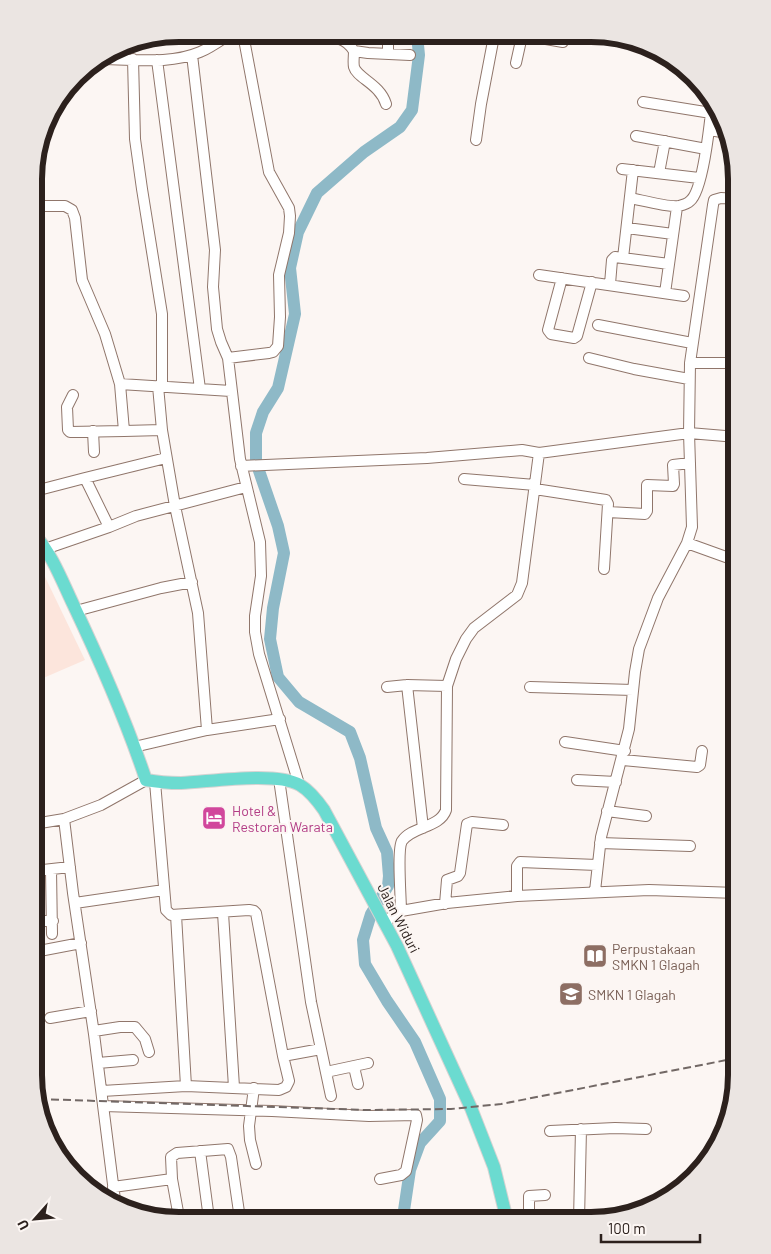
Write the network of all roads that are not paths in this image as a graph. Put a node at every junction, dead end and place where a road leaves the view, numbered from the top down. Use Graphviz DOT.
graph roads {
  1 [pos="216,43"];
  2 [pos="245,43"];
  3 [pos="347,43"];
  4 [pos="388,43"];
  5 [pos="493,43"];
  6 [pos="520,43"];
  7 [pos="354,51"];
  8 [pos="388,54"];
  9 [pos="192,55"];
  10 [pos="410,55"];
  11 [pos="115,59"];
  12 [pos="133,59"];
  13 [pos="157,60"];
  14 [pos="516,63"];
  15 [pos="643,102"];
  16 [pos="386,104"];
  17 [pos="708,108"];
  18 [pos="711,112"];
  19 [pos="709,130"];
  20 [pos="720,132"];
  21 [pos="636,136"];
  22 [pos="476,140"];
  23 [pos="665,141"];
  24 [pos="706,149"];
  25 [pos="622,169"];
  26 [pos="633,170"];
  27 [pos="660,174"];
  28 [pos="700,178"];
  29 [pos="630,198"];
  30 [pos="728,198"];
  31 [pos="42,206"];
  32 [pos="677,207"];
  33 [pos="626,228"];
  34 [pos="673,234"];
  35 [pos="623,258"];
  36 [pos="669,264"];
  37 [pos="539,275"];
  38 [pos="562,278"];
  39 [pos="592,282"];
  40 [pos="610,284"];
  41 [pos="664,293"];
  42 [pos="684,296"];
  43 [pos="598,325"];
  44 [pos="692,343"];
  45 [pos="228,358"];
  46 [pos="589,358"];
  47 [pos="690,363"];
  48 [pos="728,363"];
  49 [pos="689,379"];
  50 [pos="120,384"];
  51 [pos="160,386"];
  52 [pos="200,389"];
  53 [pos="232,391"];
  54 [pos="73,395"];
  55 [pos="162,430"];
  56 [pos="93,431"];
  57 [pos="124,431"];
  58 [pos="689,434"];
  59 [pos="728,436"];
  60 [pos="94,452"];
  61 [pos="539,453"];
  62 [pos="166,458"];
  63 [pos="690,463"];
  64 [pos="245,466"];
  65 [pos="85,478"];
  66 [pos="464,479"];
  67 [pos="535,487"];
  68 [pos="246,488"];
  69 [pos="42,489"];
  70 [pos="175,506"];
  71 [pos="608,512"];
  72 [pos="109,527"];
  73 [pos="42,542"];
  74 [pos="687,543"];
  75 [pos="42,546"];
  76 [pos="728,558"];
  77 [pos="604,569"];
  78 [pos="192,582"];
  79 [pos="76,611"];
  80 [pos="407,685"];
  81 [pos="447,686"];
  82 [pos="387,687"];
  83 [pos="530,687"];
  84 [pos="633,690"];
  85 [pos="280,719"];
  86 [pos="207,730"];
  87 [pos="565,742"];
  88 [pos="134,747"];
  89 [pos="702,751"];
  90 [pos="624,755"];
  91 [pos="279,779"];
  92 [pos="576,780"];
  93 [pos="150,781"];
  94 [pos="616,782"];
  95 [pos="299,784"];
  96 [pos="607,811"];
  97 [pos="646,816"];
  98 [pos="64,819"];
  99 [pos="42,823"];
  100 [pos="503,825"];
  101 [pos="423,828"];
  102 [pos="600,843"];
  103 [pos="690,846"];
  104 [pos="597,865"];
  105 [pos="70,867"];
  106 [pos="51,870"];
  107 [pos="42,871"];
  108 [pos="164,890"];
  109 [pos="595,892"];
  110 [pos="728,893"];
  111 [pos="517,896"];
  112 [pos="75,903"];
  113 [pos="445,904"];
  114 [pos="401,911"];
  115 [pos="223,913"];
  116 [pos="176,915"];
  117 [pos="53,921"];
  118 [pos="385,921"];
  119 [pos="42,922"];
  120 [pos="52,934"];
  121 [pos="80,943"];
  122 [pos="42,950"];
  123 [pos="91,1011"];
  124 [pos="50,1018"];
  125 [pos="94,1031"];
  126 [pos="321,1049"];
  127 [pos="149,1052"];
  128 [pos="282,1056"];
  129 [pos="133,1060"];
  130 [pos="98,1063"];
  131 [pos="368,1064"];
  132 [pos="354,1067"];
  133 [pos="326,1072"];
  134 [pos="358,1084"];
  135 [pos="186,1086"];
  136 [pos="234,1087"];
  137 [pos="254,1088"];
  138 [pos="102,1091"];
  139 [pos="332,1096"];
  140 [pos="103,1106"];
  141 [pos="251,1111"];
  142 [pos="581,1129"];
  143 [pos="646,1129"];
  144 [pos="550,1131"];
  145 [pos="200,1151"];
  146 [pos="256,1164"];
  147 [pos="172,1179"];
  148 [pos="380,1179"];
  149 [pos="113,1186"];
  150 [pos="114,1195"];
  151 [pos="545,1195"];
  152 [pos="178,1212"];
  153 [pos="208,1212"];
  154 [pos="239,1212"];
  155 [pos="505,1212"];
  156 [pos="529,1212"];
  157 [pos="579,1212"];
  1 -- 9 [label="street"];
  2 -- 45 [label="street"];
  3 -- 7 [label="street"];
  4 -- 8 [label="street"];
  5 -- 22 [label="street"];
  6 -- 14 [label="street"];
  7 -- 8 [label="street"];
  7 -- 16 [label="street"];
  8 -- 10 [label="street"];
  9 -- 13 [label="street"];
  9 -- 45 [label="street"];
  11 -- 12 [label="street"];
  12 -- 13 [label="street"];
  12 -- 51 [label="street"];
  13 -- 52 [label="street"];
  15 -- 17 [label="street"];
  18 -- 19 [label="street"];
  19 -- 20 [label="street"];
  19 -- 24 [label="street"];
  21 -- 23 [label="street"];
  23 -- 24 [label="street"];
  23 -- 27 [label="street"];
  24 -- 28 [label="street"];
  25 -- 26 [label="street"];
  26 -- 27 [label="street"];
  26 -- 29 [label="street"];
  27 -- 28 [label="street"];
  28 -- 32 [label="street"];
  29 -- 32 [label="street"];
  29 -- 33 [label="street"];
  30 -- 44 [label="street"];
  31 -- 50 [label="street"];
  32 -- 34 [label="street"];
  33 -- 34 [label="street"];
  33 -- 35 [label="street"];
  34 -- 36 [label="street"];
  35 -- 36 [label="street"];
  35 -- 40 [label="street"];
  36 -- 41 [label="street"];
  37 -- 38 [label="street"];
  38 -- 39 [label="street"];
  38 -- 39 [label="street"];
  39 -- 40 [label="street"];
  40 -- 41 [label="street"];
  41 -- 42 [label="street"];
  43 -- 44 [label="street"];
  44 -- 47 [label="street"];
  45 -- 53 [label="street"];
  46 -- 49 [label="street"];
  47 -- 48 [label="street"];
  47 -- 49 [label="street"];
  49 -- 58 [label="street"];
  50 -- 51 [label="street"];
  50 -- 57 [label="street"];
  51 -- 52 [label="street"];
  51 -- 55 [label="street"];
  52 -- 53 [label="street"];
  53 -- 64 [label="street"];
  54 -- 56 [label="street"];
  55 -- 57 [label="street"];
  55 -- 62 [label="street"];
  56 -- 57 [label="street"];
  56 -- 60 [label="street"];
  58 -- 59 [label="street"];
  58 -- 61 [label="street"];
  58 -- 63 [label="street"];
  61 -- 64 [label="street"];
  61 -- 67 [label="street"];
  62 -- 65 [label="street"];
  62 -- 70 [label="street"];
  63 -- 71 [label="street"];
  63 -- 74 [label="street"];
  64 -- 68 [label="street"];
  65 -- 69 [label="street"];
  65 -- 72 [label="street"];
  66 -- 67 [label="street"];
  67 -- 71 [label="street"];
  67 -- 81 [label="street"];
  68 -- 70 [label="street"];
  68 -- 85 [label="street"];
  70 -- 72 [label="street"];
  70 -- 78 [label="street"];
  71 -- 77 [label="street"];
  72 -- 73 [label="street"];
  74 -- 76 [label="street"];
  74 -- 84 [label="street"];
  75 -- 79 [label="main road"];
  78 -- 79 [label="street"];
  78 -- 86 [label="street"];
  79 -- 88 [label="main road"];
  80 -- 81 [label="street"];
  80 -- 82 [label="street"];
  80 -- 101 [label="street"];
  81 -- 101 [label="street"];
  83 -- 84 [label="street"];
  84 -- 90 [label="street"];
  85 -- 86 [label="street"];
  85 -- 95 [label="street"];
  86 -- 88 [label="street"];
  87 -- 90 [label="street"];
  88 -- 93 [label="main road"];
  89 -- 90 [label="street"];
  90 -- 94 [label="street"];
  91 -- 93 [label="main road, Jalan Widuri"];
  91 -- 95 [label="main road, Jalan Widuri"];
  91 -- 126 [label="street"];
  92 -- 94 [label="street"];
  93 -- 98 [label="street"];
  93 -- 108 [label="street"];
  94 -- 96 [label="street"];
  95 -- 118 [label="main road, Jalan Widuri"];
  96 -- 97 [label="street"];
  96 -- 102 [label="street"];
  98 -- 99 [label="street"];
  98 -- 105 [label="street"];
  100 -- 113 [label="street"];
  101 -- 114 [label="street"];
  102 -- 103 [label="street"];
  102 -- 104 [label="street"];
  104 -- 109 [label="street"];
  104 -- 111 [label="street"];
  105 -- 106 [label="street"];
  105 -- 112 [label="street"];
  106 -- 107 [label="street"];
  106 -- 117 [label="street"];
  108 -- 112 [label="street"];
  108 -- 116 [label="street"];
  109 -- 110 [label="street"];
  109 -- 111 [label="street"];
  111 -- 113 [label="street"];
  112 -- 121 [label="street"];
  113 -- 114 [label="street"];
  114 -- 118 [label="street"];
  115 -- 116 [label="street"];
  115 -- 128 [label="street"];
  115 -- 136 [label="street"];
  116 -- 135 [label="street"];
  117 -- 119 [label="street"];
  117 -- 120 [label="street"];
  118 -- 155 [label="main road, Jalan Widuri"];
  121 -- 122 [label="street"];
  121 -- 123 [label="street"];
  123 -- 124 [label="street"];
  123 -- 125 [label="street"];
  125 -- 127 [label="street"];
  125 -- 130 [label="street"];
  126 -- 128 [label="street"];
  126 -- 133 [label="street"];
  128 -- 137 [label="street"];
  129 -- 130 [label="street"];
  130 -- 138 [label="street"];
  131 -- 132 [label="street"];
  132 -- 133 [label="street"];
  132 -- 134 [label="street"];
  133 -- 139 [label="street"];
  135 -- 136 [label="street"];
  135 -- 138 [label="street"];
  136 -- 137 [label="street"];
  137 -- 141 [label="street"];
  138 -- 140 [label="street"];
  140 -- 141 [label="street"];
  140 -- 149 [label="street"];
  141 -- 146 [label="street"];
  141 -- 148 [label="street"];
  142 -- 143 [label="street"];
  142 -- 144 [label="street"];
  142 -- 157 [label="street"];
  145 -- 147 [label="street"];
  145 -- 153 [label="street"];
  145 -- 154 [label="street"];
  147 -- 149 [label="street"];
  147 -- 152 [label="street"];
  149 -- 150 [label="street"];
  151 -- 156 [label="street"];
}
